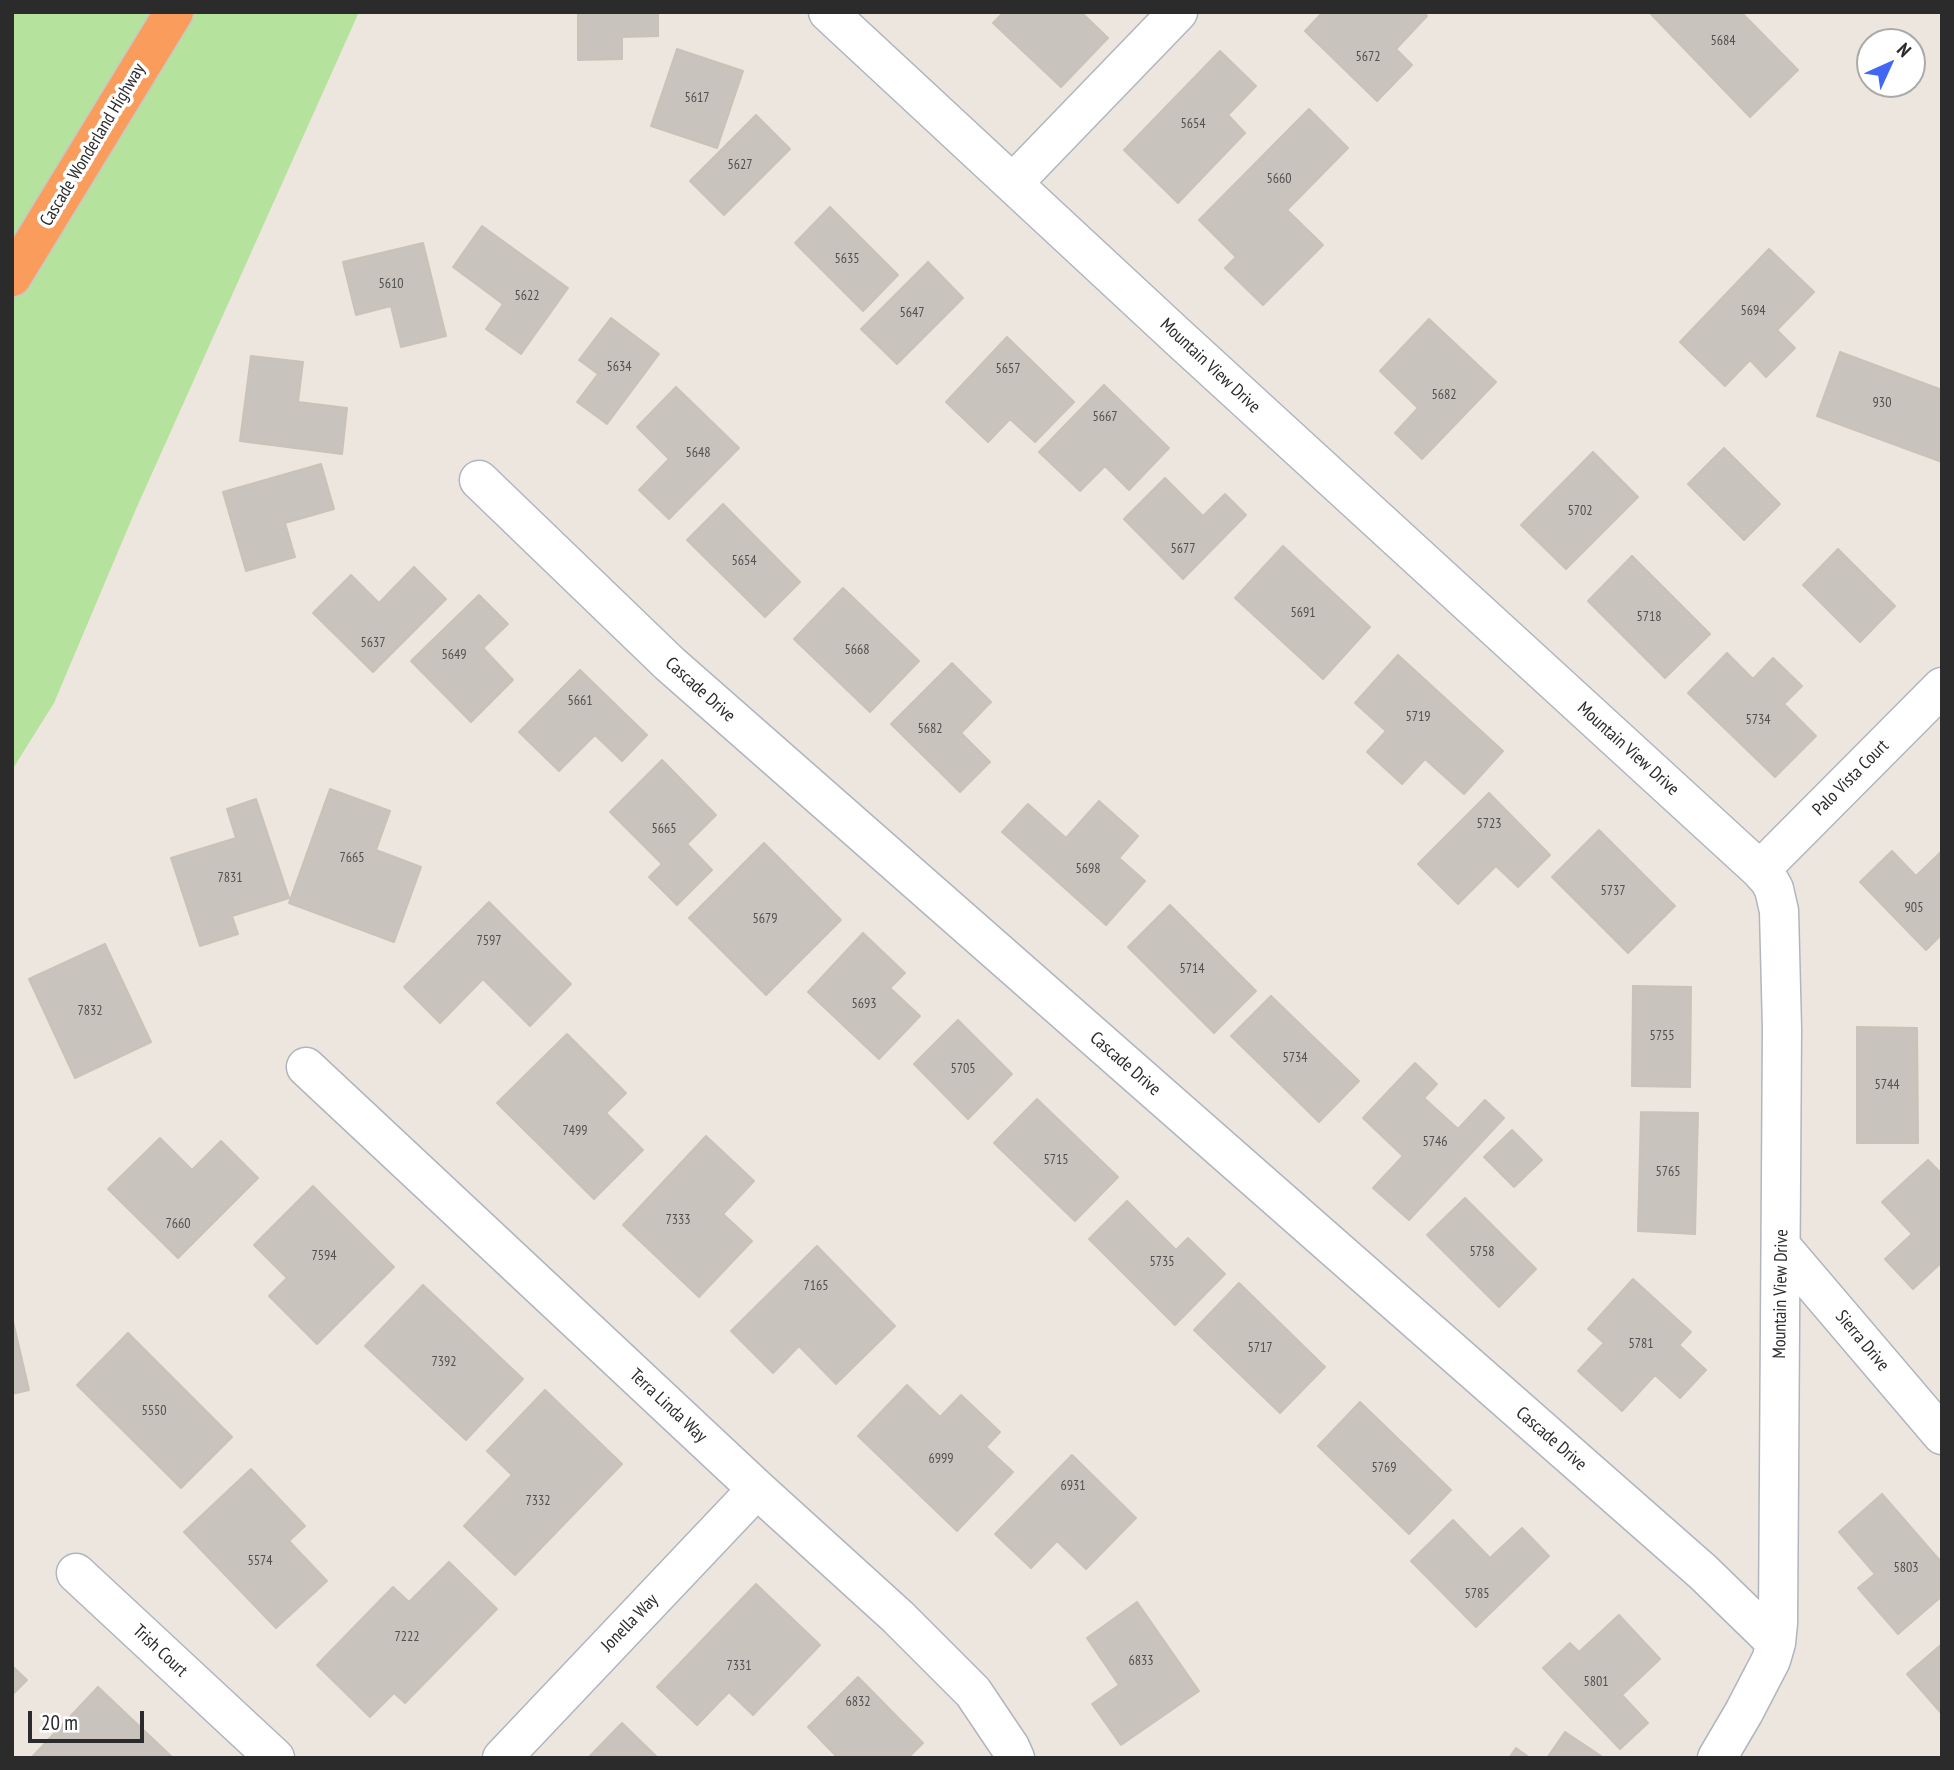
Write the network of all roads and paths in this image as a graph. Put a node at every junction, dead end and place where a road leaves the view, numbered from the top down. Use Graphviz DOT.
graph roads {
  1 [pos="174,12"];
  2 [pos="828,12"];
  3 [pos="1178,12"];
  4 [pos="1013,183"];
  5 [pos="12,277"];
  6 [pos="479,480"];
  7 [pos="1942,687"];
  8 [pos="1760,870"];
  9 [pos="306,1067"];
  10 [pos="1781,1247"];
  11 [pos="1942,1435"];
  12 [pos="757,1489"];
  13 [pos="76,1573"];
  14 [pos="1776,1643"];
  15 [pos="275,1758"];
  16 [pos="502,1758"];
  17 [pos="1015,1758"];
  18 [pos="1717,1758"];
  1 -- 5 [label="highway, Cascade Wonderland Highway"];
  2 -- 4 [label="street, Mountain View Drive"];
  3 -- 4 [label="street"];
  4 -- 8 [label="street, Mountain View Drive"];
  6 -- 14 [label="street, Cascade Drive"];
  7 -- 8 [label="street, Palo Vista Court"];
  8 -- 10 [label="street, Mountain View Drive"];
  9 -- 12 [label="street, Terra Linda Way"];
  10 -- 11 [label="street, Sierra Drive"];
  10 -- 14 [label="street, Mountain View Drive"];
  12 -- 16 [label="street, Jonella Way"];
  12 -- 17 [label="street, Terra Linda Way"];
  13 -- 15 [label="street, Trish Court"];
  14 -- 18 [label="street, Mountain View Drive"];
}
